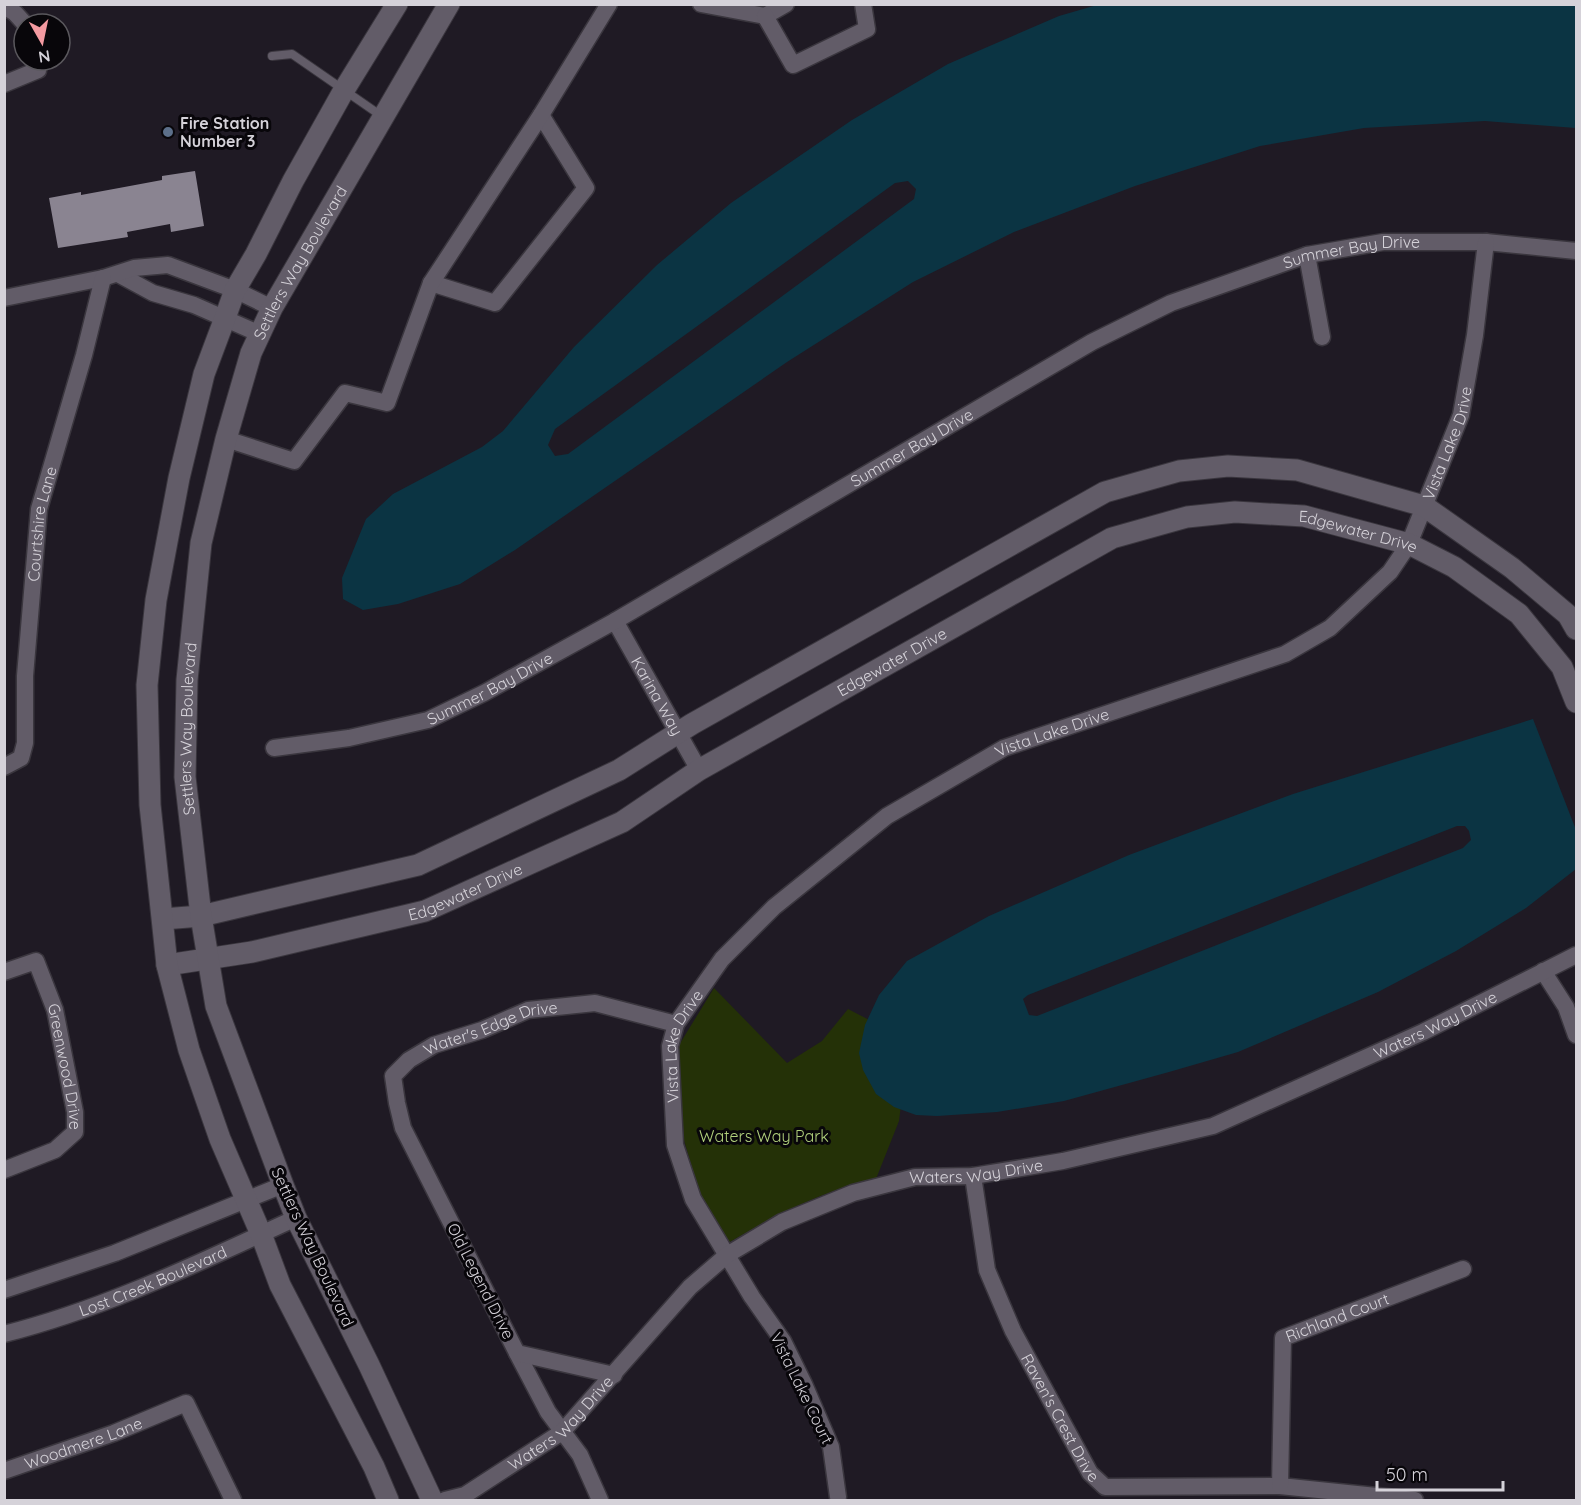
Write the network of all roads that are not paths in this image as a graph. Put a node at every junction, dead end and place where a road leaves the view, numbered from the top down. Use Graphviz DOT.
graph roads {
  1 [pos="397,4"];
  2 [pos="449,4"];
  3 [pos="609,4"];
  4 [pos="701,4"];
  5 [pos="786,4"];
  6 [pos="862,4"];
  7 [pos="765,16"];
  8 [pos="272,56"];
  9 [pos="33,72"];
  10 [pos="4,84"];
  11 [pos="345,90"];
  12 [pos="541,115"];
  13 [pos="384,117"];
  14 [pos="1486,242"];
  15 [pos="1576,252"];
  16 [pos="1307,255"];
  17 [pos="110,276"];
  18 [pos="431,283"];
  19 [pos="235,290"];
  20 [pos="4,298"];
  21 [pos="272,308"];
  22 [pos="225,318"];
  23 [pos="260,334"];
  24 [pos="1322,337"];
  25 [pos="226,439"];
  26 [pos="1424,506"];
  27 [pos="1409,544"];
  28 [pos="615,621"];
  29 [pos="1576,629"];
  30 [pos="1576,702"];
  31 [pos="678,733"];
  32 [pos="274,748"];
  33 [pos="4,768"];
  34 [pos="699,770"];
  35 [pos="201,916"];
  36 [pos="163,920"];
  37 [pos="1576,955"];
  38 [pos="209,959"];
  39 [pos="167,964"];
  40 [pos="1543,971"];
  41 [pos="4,972"];
  42 [pos="676,1024"];
  43 [pos="1576,1035"];
  44 [pos="416,1154"];
  45 [pos="4,1170"];
  46 [pos="973,1176"];
  47 [pos="283,1185"];
  48 [pos="246,1200"];
  49 [pos="296,1218"];
  50 [pos="261,1234"];
  51 [pos="727,1255"];
  52 [pos="1463,1269"];
  53 [pos="4,1290"];
  54 [pos="4,1334"];
  55 [pos="517,1353"];
  56 [pos="614,1375"];
  57 [pos="562,1432"];
  58 [pos="4,1471"];
  59 [pos="1280,1486"];
  60 [pos="838,1497"];
  61 [pos="233,1500"];
  62 [pos="388,1500"];
  63 [pos="432,1500"];
  64 [pos="445,1500"];
  65 [pos="600,1500"];
  66 [pos="1415,1500"];
  1 -- 11 [label="street"];
  2 -- 13 [label="street, Settlers Way Boulevard"];
  3 -- 12 [label="street"];
  4 -- 7 [label="street"];
  5 -- 7 [label="street"];
  6 -- 7 [label="street"];
  8 -- 11 [label="lane"];
  9 -- 10 [label="street"];
  11 -- 13 [label="lane"];
  11 -- 19 [label="street"];
  12 -- 18 [label="street"];
  12 -- 18 [label="street"];
  13 -- 21 [label="street, Settlers Way Boulevard"];
  14 -- 15 [label="street, Summer Bay Drive"];
  14 -- 16 [label="street, Summer Bay Drive"];
  14 -- 26 [label="street, Vista Lake Drive"];
  16 -- 24 [label="street"];
  16 -- 28 [label="street, Summer Bay Drive"];
  17 -- 19 [label="street"];
  17 -- 20 [label="street"];
  17 -- 22 [label="street"];
  17 -- 33 [label="street, Courtshire Lane"];
  18 -- 25 [label="street"];
  19 -- 21 [label="street"];
  19 -- 22 [label="street"];
  21 -- 23 [label="street, Settlers Way Boulevard"];
  22 -- 23 [label="street"];
  22 -- 36 [label="street"];
  23 -- 25 [label="street, Settlers Way Boulevard"];
  25 -- 35 [label="street, Settlers Way Boulevard"];
  26 -- 27 [label="street, Vista Lake Drive"];
  26 -- 29 [label="street"];
  26 -- 31 [label="street"];
  27 -- 30 [label="street, Edgewater Drive"];
  27 -- 34 [label="street, Edgewater Drive"];
  27 -- 42 [label="street, Vista Lake Drive"];
  28 -- 31 [label="street, Karina Way"];
  28 -- 32 [label="street, Summer Bay Drive"];
  31 -- 34 [label="street, Karina Way"];
  31 -- 35 [label="street"];
  34 -- 38 [label="street, Edgewater Drive"];
  35 -- 36 [label="street"];
  35 -- 38 [label="street, Settlers Way Boulevard"];
  36 -- 39 [label="street"];
  37 -- 40 [label="street, Waters Way Drive"];
  38 -- 39 [label="street, Edgewater Drive"];
  38 -- 47 [label="street, Settlers Way Boulevard"];
  39 -- 48 [label="street"];
  40 -- 43 [label="street"];
  40 -- 46 [label="street, Waters Way Drive"];
  41 -- 45 [label="street, Greenwood Drive"];
  42 -- 44 [label="street, Water's Edge Drive"];
  42 -- 51 [label="street, Vista Lake Drive"];
  44 -- 55 [label="street, Old Legend Drive"];
  46 -- 51 [label="street, Waters Way Drive"];
  46 -- 59 [label="street, Raven's Crest Drive"];
  47 -- 48 [label="street"];
  47 -- 49 [label="street, Settlers Way Boulevard"];
  48 -- 50 [label="street"];
  48 -- 53 [label="street"];
  49 -- 50 [label="street, Lost Creek Boulevard"];
  49 -- 63 [label="street, Settlers Way Boulevard"];
  50 -- 54 [label="street, Lost Creek Boulevard"];
  50 -- 62 [label="street"];
  51 -- 56 [label="street, Waters Way Drive"];
  51 -- 60 [label="street, Vista Lake Court"];
  52 -- 59 [label="street, Richland Court"];
  55 -- 56 [label="street, Old Legend Drive"];
  55 -- 57 [label="street"];
  56 -- 57 [label="street, Waters Way Drive"];
  57 -- 64 [label="street, Waters Way Drive"];
  57 -- 65 [label="street"];
  58 -- 61 [label="street, Woodmere Lane"];
  59 -- 66 [label="street, Raven's Crest Drive"];
}
